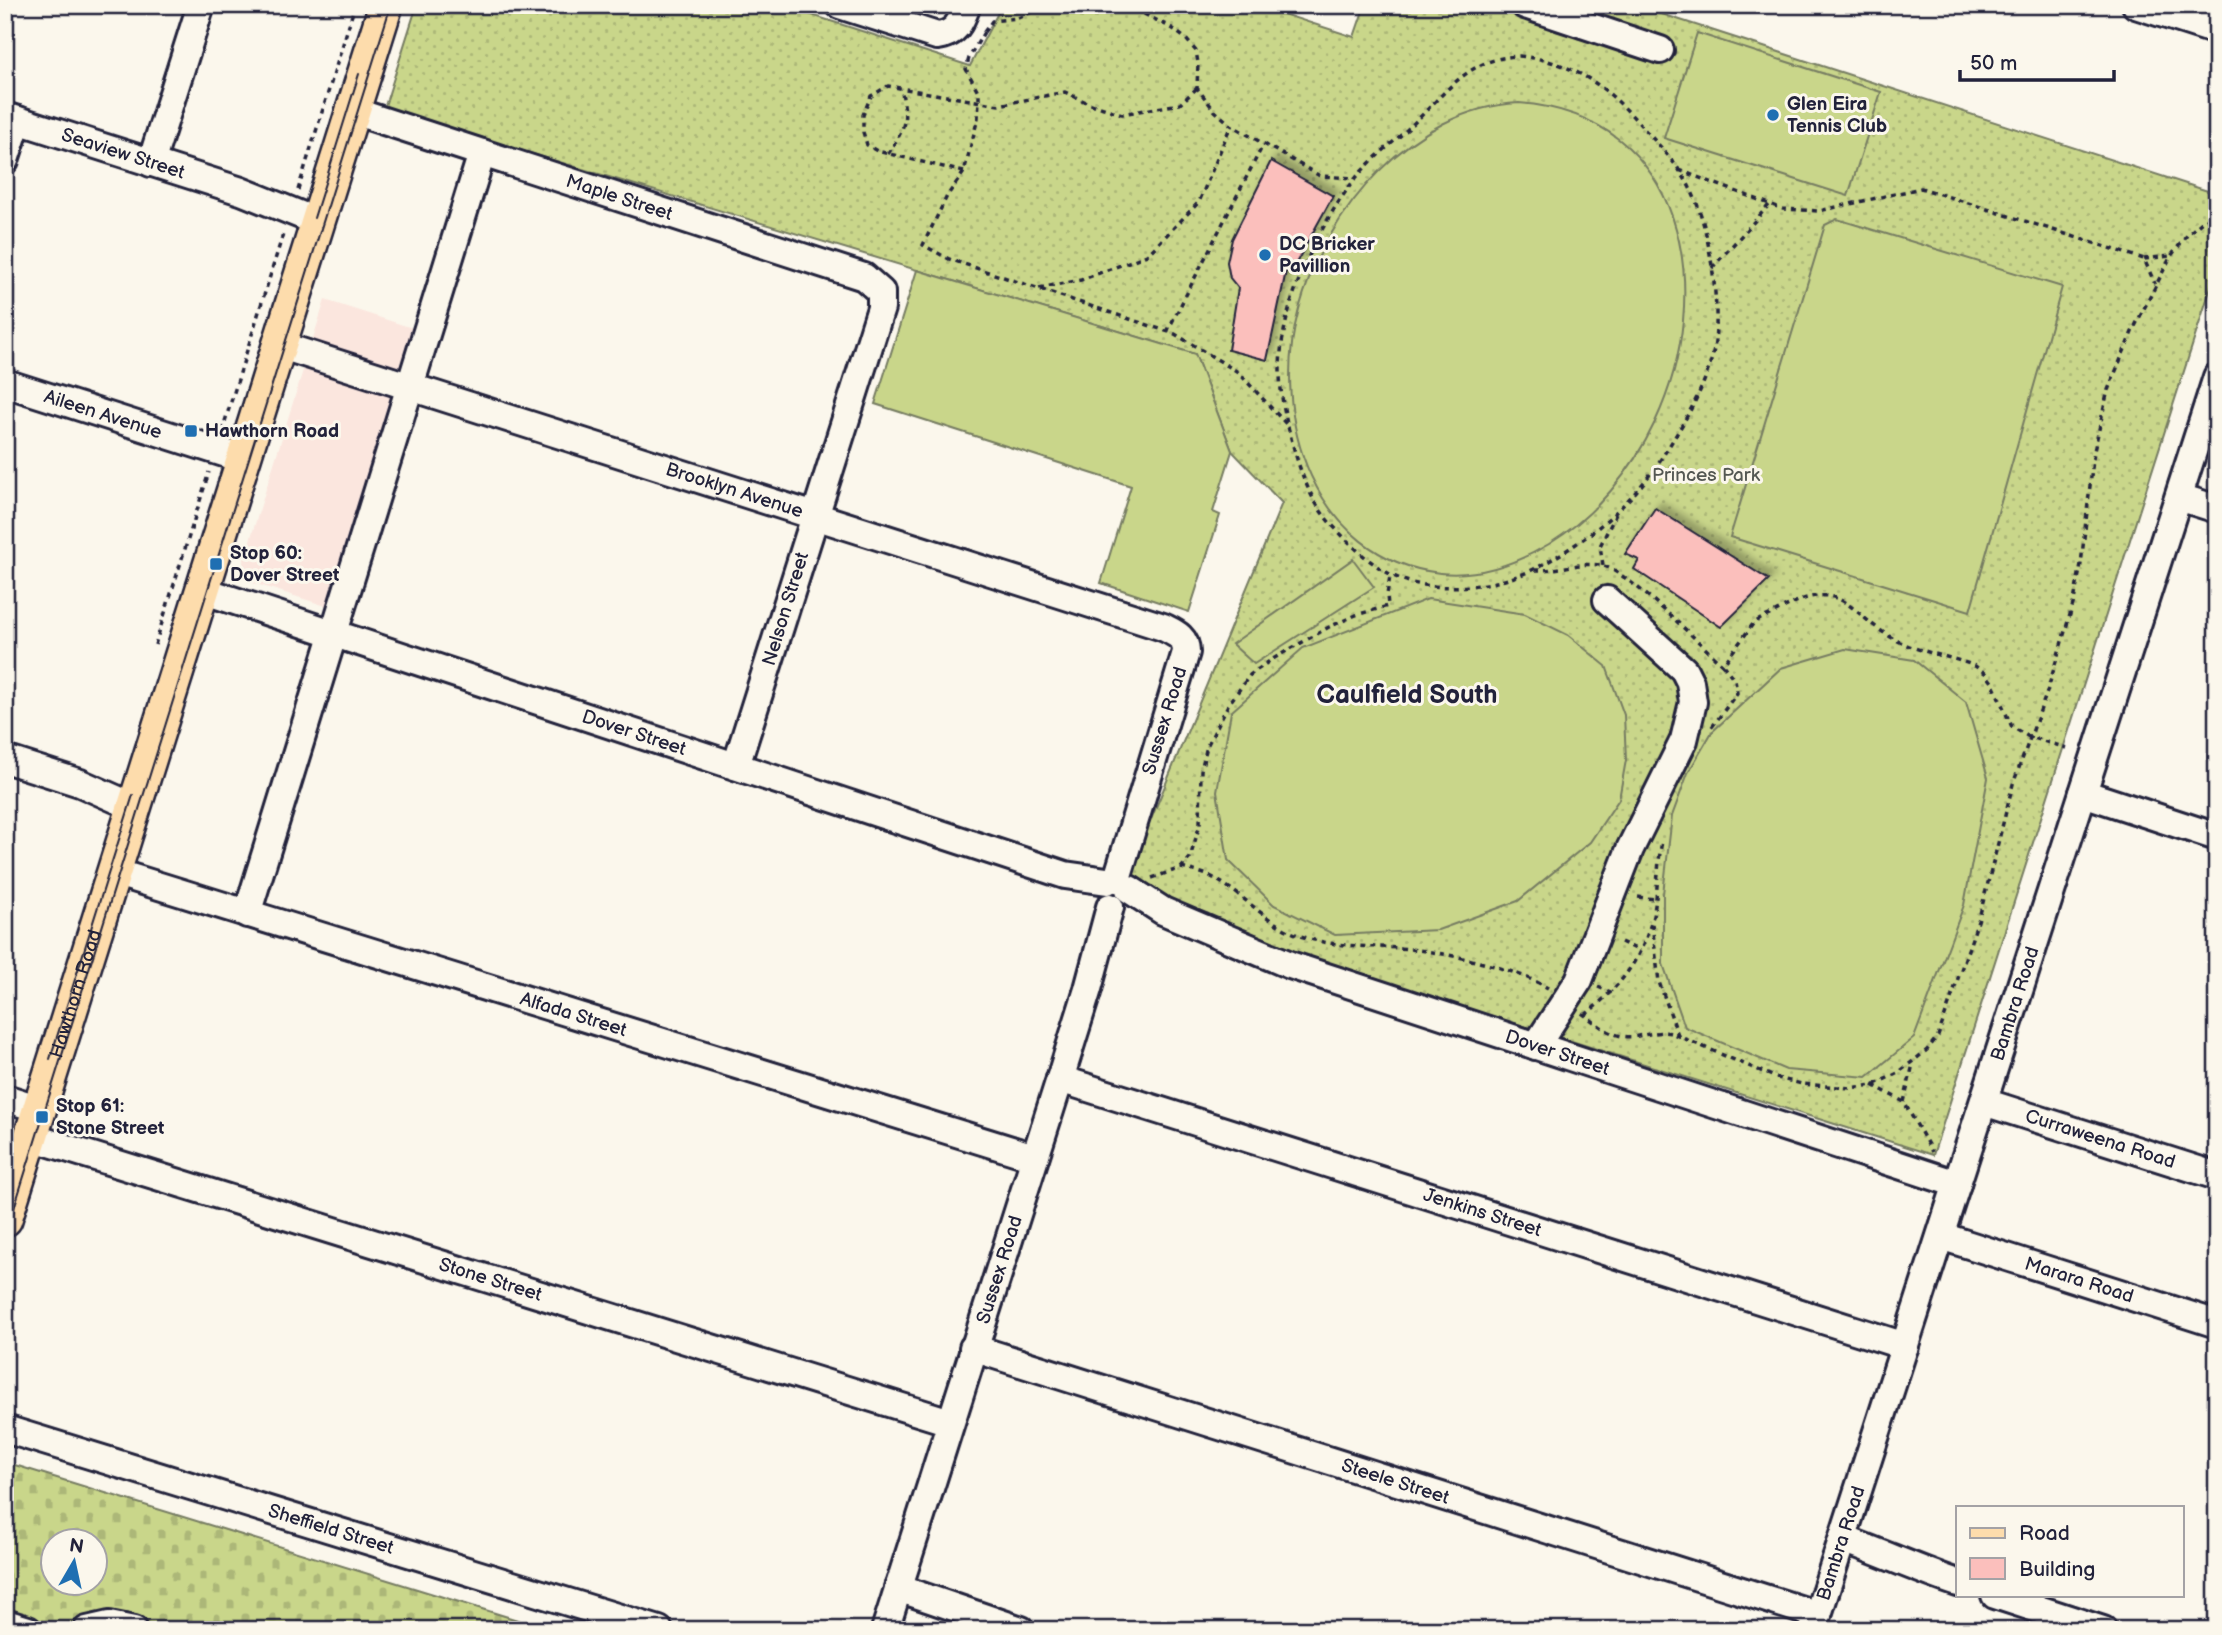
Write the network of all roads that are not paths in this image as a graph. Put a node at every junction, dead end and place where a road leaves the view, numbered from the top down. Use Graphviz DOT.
graph roads {
  1 [pos="201,5"];
  2 [pos="386,5"];
  3 [pos="840,5"];
  4 [pos="1525,5"];
  5 [pos="2136,5"];
  6 [pos="966,23"];
  7 [pos="2217,32"];
  8 [pos="1660,50"];
  9 [pos="352,111"];
  10 [pos="11,118"];
  11 [pos="482,153"];
  12 [pos="5,160"];
  13 [pos="151,163"];
  14 [pos="320,214"];
  15 [pos="881,292"];
  16 [pos="279,345"];
  17 [pos="2217,377"];
  18 [pos="5,383"];
  19 [pos="411,387"];
  20 [pos="243,459"];
  21 [pos="2179,497"];
  22 [pos="2217,509"];
  23 [pos="815,516"];
  24 [pos="202,590"];
  25 [pos="1607,600"];
  26 [pos="333,633"];
  27 [pos="1185,643"];
  28 [pos="5,759"];
  29 [pos="736,766"];
  30 [pos="2083,793"];
  31 [pos="136,800"];
  32 [pos="2217,837"];
  33 [pos="114,872"];
  34 [pos="1119,891"];
  35 [pos="247,914"];
  36 [pos="1536,1046"];
  37 [pos="1060,1079"];
  38 [pos="5,1098"];
  39 [pos="1984,1102"];
  40 [pos="35,1123"];
  41 [pos="1034,1157"];
  42 [pos="2217,1176"];
  43 [pos="1957,1184"];
  44 [pos="5,1219"];
  45 [pos="1941,1236"];
  46 [pos="2217,1324"];
  47 [pos="1905,1346"];
  48 [pos="973,1348"];
  49 [pos="950,1422"];
  50 [pos="5,1429"];
  51 [pos="1841,1545"];
  52 [pos="1956,1582"];
  53 [pos="898,1588"];
  54 [pos="1998,1596"];
  55 [pos="1816,1622"];
  56 [pos="5,1623"];
  57 [pos="28,1630"];
  58 [pos="87,1630"];
  59 [pos="134,1630"];
  60 [pos="659,1630"];
  61 [pos="885,1630"];
  62 [pos="1021,1630"];
  63 [pos="2104,1630"];
  1 -- 13 [label="street"];
  2 -- 9 [label="main road, Hawthorn Road"];
  3 -- 6 [label="street"];
  4 -- 8 [label="street"];
  5 -- 7 [label="street"];
  9 -- 11 [label="street, Maple Street"];
  9 -- 14 [label="main road, Hawthorn Road"];
  10 -- 12 [label="street"];
  10 -- 13 [label="street, Seaview Street"];
  11 -- 15 [label="street, Maple Street"];
  11 -- 19 [label="street"];
  13 -- 14 [label="street, Seaview Street"];
  14 -- 16 [label="main road, Hawthorn Road"];
  15 -- 23 [label="street, Nelson Street"];
  16 -- 19 [label="street, Brooklyn Avenue"];
  16 -- 20 [label="main road, Hawthorn Road"];
  17 -- 21 [label="street, Bambra Road"];
  18 -- 20 [label="street, Aileen Avenue"];
  19 -- 23 [label="street, Brooklyn Avenue"];
  19 -- 26 [label="street"];
  20 -- 24 [label="main road, Hawthorn Road"];
  21 -- 22 [label="street"];
  21 -- 30 [label="street, Bambra Road"];
  23 -- 27 [label="street, Brooklyn Avenue"];
  23 -- 29 [label="street, Nelson Street"];
  24 -- 26 [label="street, Dover Street"];
  24 -- 31 [label="main road, Hawthorn Road"];
  25 -- 36 [label="street"];
  26 -- 29 [label="street, Dover Street"];
  26 -- 35 [label="street"];
  27 -- 34 [label="street, Sussex Road"];
  28 -- 31 [label="street"];
  29 -- 34 [label="street, Dover Street"];
  30 -- 32 [label="street"];
  30 -- 39 [label="street, Bambra Road"];
  31 -- 33 [label="main road, Hawthorn Road"];
  33 -- 35 [label="street, Alfada Street"];
  33 -- 40 [label="main road, Hawthorn Road"];
  34 -- 36 [label="street, Dover Street"];
  34 -- 37 [label="street, Sussex Road"];
  35 -- 41 [label="street, Alfada Street"];
  36 -- 43 [label="street, Dover Street"];
  37 -- 41 [label="street, Sussex Road"];
  37 -- 47 [label="street, Jenkins Street"];
  38 -- 40 [label="street, Stone Street"];
  39 -- 42 [label="street, Curraweena Road"];
  39 -- 43 [label="street, Bambra Road"];
  40 -- 44 [label="main road, Hawthorn Road"];
  40 -- 49 [label="street, Stone Street"];
  41 -- 48 [label="street, Sussex Road"];
  43 -- 45 [label="street, Bambra Road"];
  45 -- 46 [label="street, Marara Road"];
  45 -- 47 [label="street, Bambra Road"];
  47 -- 51 [label="street, Bambra Road"];
  48 -- 49 [label="street, Sussex Road"];
  48 -- 55 [label="street, Steele Street"];
  49 -- 53 [label="street, Sussex Road"];
  50 -- 60 [label="street, Sheffield Street"];
  51 -- 52 [label="street"];
  51 -- 55 [label="street, Bambra Road"];
  53 -- 61 [label="street, Sussex Road"];
  53 -- 62 [label="street"];
  54 -- 63 [label="street"];
  56 -- 57 [label="street"];
  58 -- 59 [label="street"];
}
